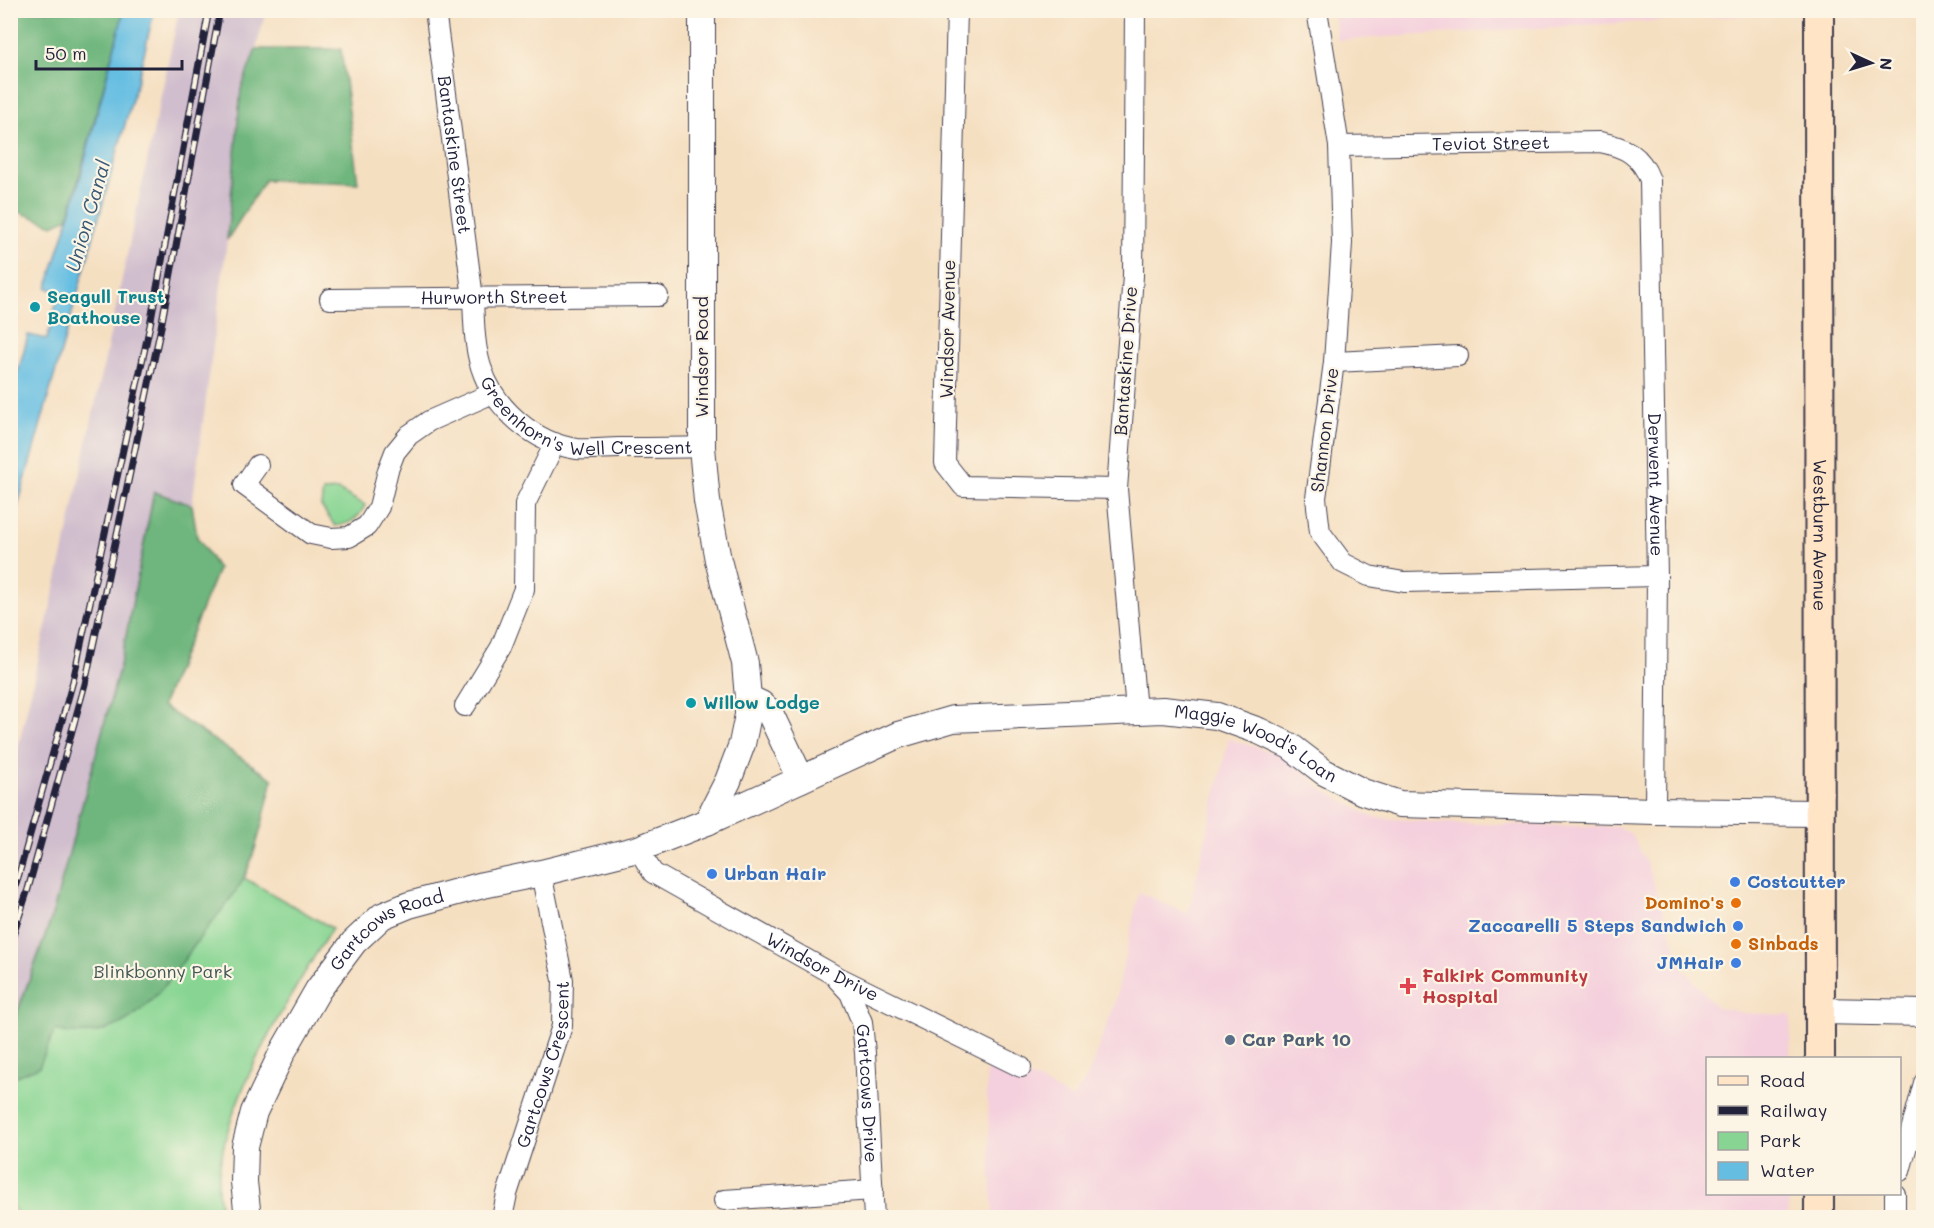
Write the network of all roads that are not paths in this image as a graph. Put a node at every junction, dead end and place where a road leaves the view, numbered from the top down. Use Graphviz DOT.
graph roads {
  1 [pos="435,10"];
  2 [pos="702,10"];
  3 [pos="957,10"];
  4 [pos="1135,10"];
  5 [pos="1317,10"];
  6 [pos="1819,10"];
  7 [pos="1339,146"];
  8 [pos="1639,159"];
  9 [pos="658,296"];
  10 [pos="473,298"];
  11 [pos="330,299"];
  12 [pos="1458,356"];
  13 [pos="1334,362"];
  14 [pos="493,393"];
  15 [pos="555,443"];
  16 [pos="702,447"];
  17 [pos="258,465"];
  18 [pos="1117,489"];
  19 [pos="1657,576"];
  20 [pos="748,698"];
  21 [pos="465,706"];
  22 [pos="1136,711"];
  23 [pos="801,779"];
  24 [pos="1655,812"];
  25 [pos="1818,813"];
  26 [pos="707,822"];
  27 [pos="638,849"];
  28 [pos="541,873"];
  29 [pos="836,976"];
  30 [pos="1820,1011"];
  31 [pos="1923,1012"];
  32 [pos="1820,1057"];
  33 [pos="1021,1067"];
  34 [pos="1923,1083"];
  35 [pos="1901,1164"];
  36 [pos="873,1190"];
  37 [pos="1819,1195"];
  38 [pos="1895,1195"];
  39 [pos="724,1200"];
  40 [pos="248,1218"];
  41 [pos="502,1218"];
  42 [pos="874,1218"];
  43 [pos="1819,1218"];
  44 [pos="1894,1218"];
  1 -- 10 [label="street, Bantaskine Street"];
  2 -- 16 [label="street, Windsor Road"];
  3 -- 18 [label="street, Windsor Avenue"];
  4 -- 18 [label="street, Bantaskine Drive"];
  5 -- 7 [label="street, Shannon Drive"];
  6 -- 25 [label="main road, Westburn Avenue"];
  7 -- 8 [label="street, Teviot Street"];
  7 -- 13 [label="street, Shannon Drive"];
  8 -- 19 [label="street, Derwent Avenue"];
  9 -- 10 [label="street, Hurworth Street"];
  10 -- 11 [label="street, Hurworth Street"];
  10 -- 14 [label="street, Greenhorn's Well Crescent"];
  12 -- 13 [label="street"];
  13 -- 19 [label="street, Shannon Drive"];
  14 -- 15 [label="street, Greenhorn's Well Crescent"];
  14 -- 17 [label="street"];
  15 -- 16 [label="street, Greenhorn's Well Crescent"];
  15 -- 21 [label="street"];
  16 -- 20 [label="street, Windsor Road"];
  18 -- 22 [label="street, Bantaskine Drive"];
  19 -- 24 [label="street, Derwent Avenue"];
  20 -- 23 [label="street"];
  20 -- 26 [label="street, Windsor Road"];
  22 -- 23 [label="street, Maggie Wood's Loan"];
  22 -- 24 [label="street, Maggie Wood's Loan"];
  23 -- 26 [label="street, Maggie Wood's Loan"];
  24 -- 25 [label="street, Maggie Wood's Loan"];
  25 -- 30 [label="main road, Westburn Avenue"];
  26 -- 27 [label="street, Gartcows Road"];
  27 -- 28 [label="street, Gartcows Road"];
  27 -- 29 [label="street, Windsor Drive"];
  28 -- 40 [label="street, Gartcows Road"];
  28 -- 41 [label="street, Gartcows Crescent"];
  29 -- 33 [label="street, Windsor Drive"];
  29 -- 36 [label="street, Gartcows Drive"];
  30 -- 31 [label="street"];
  30 -- 32 [label="main road, Westburn Avenue"];
  34 -- 35 [label="street"];
  36 -- 39 [label="street"];
  36 -- 42 [label="street, Gartcows Drive"];
  37 -- 43 [label="main road"];
  38 -- 44 [label="street"];
}
